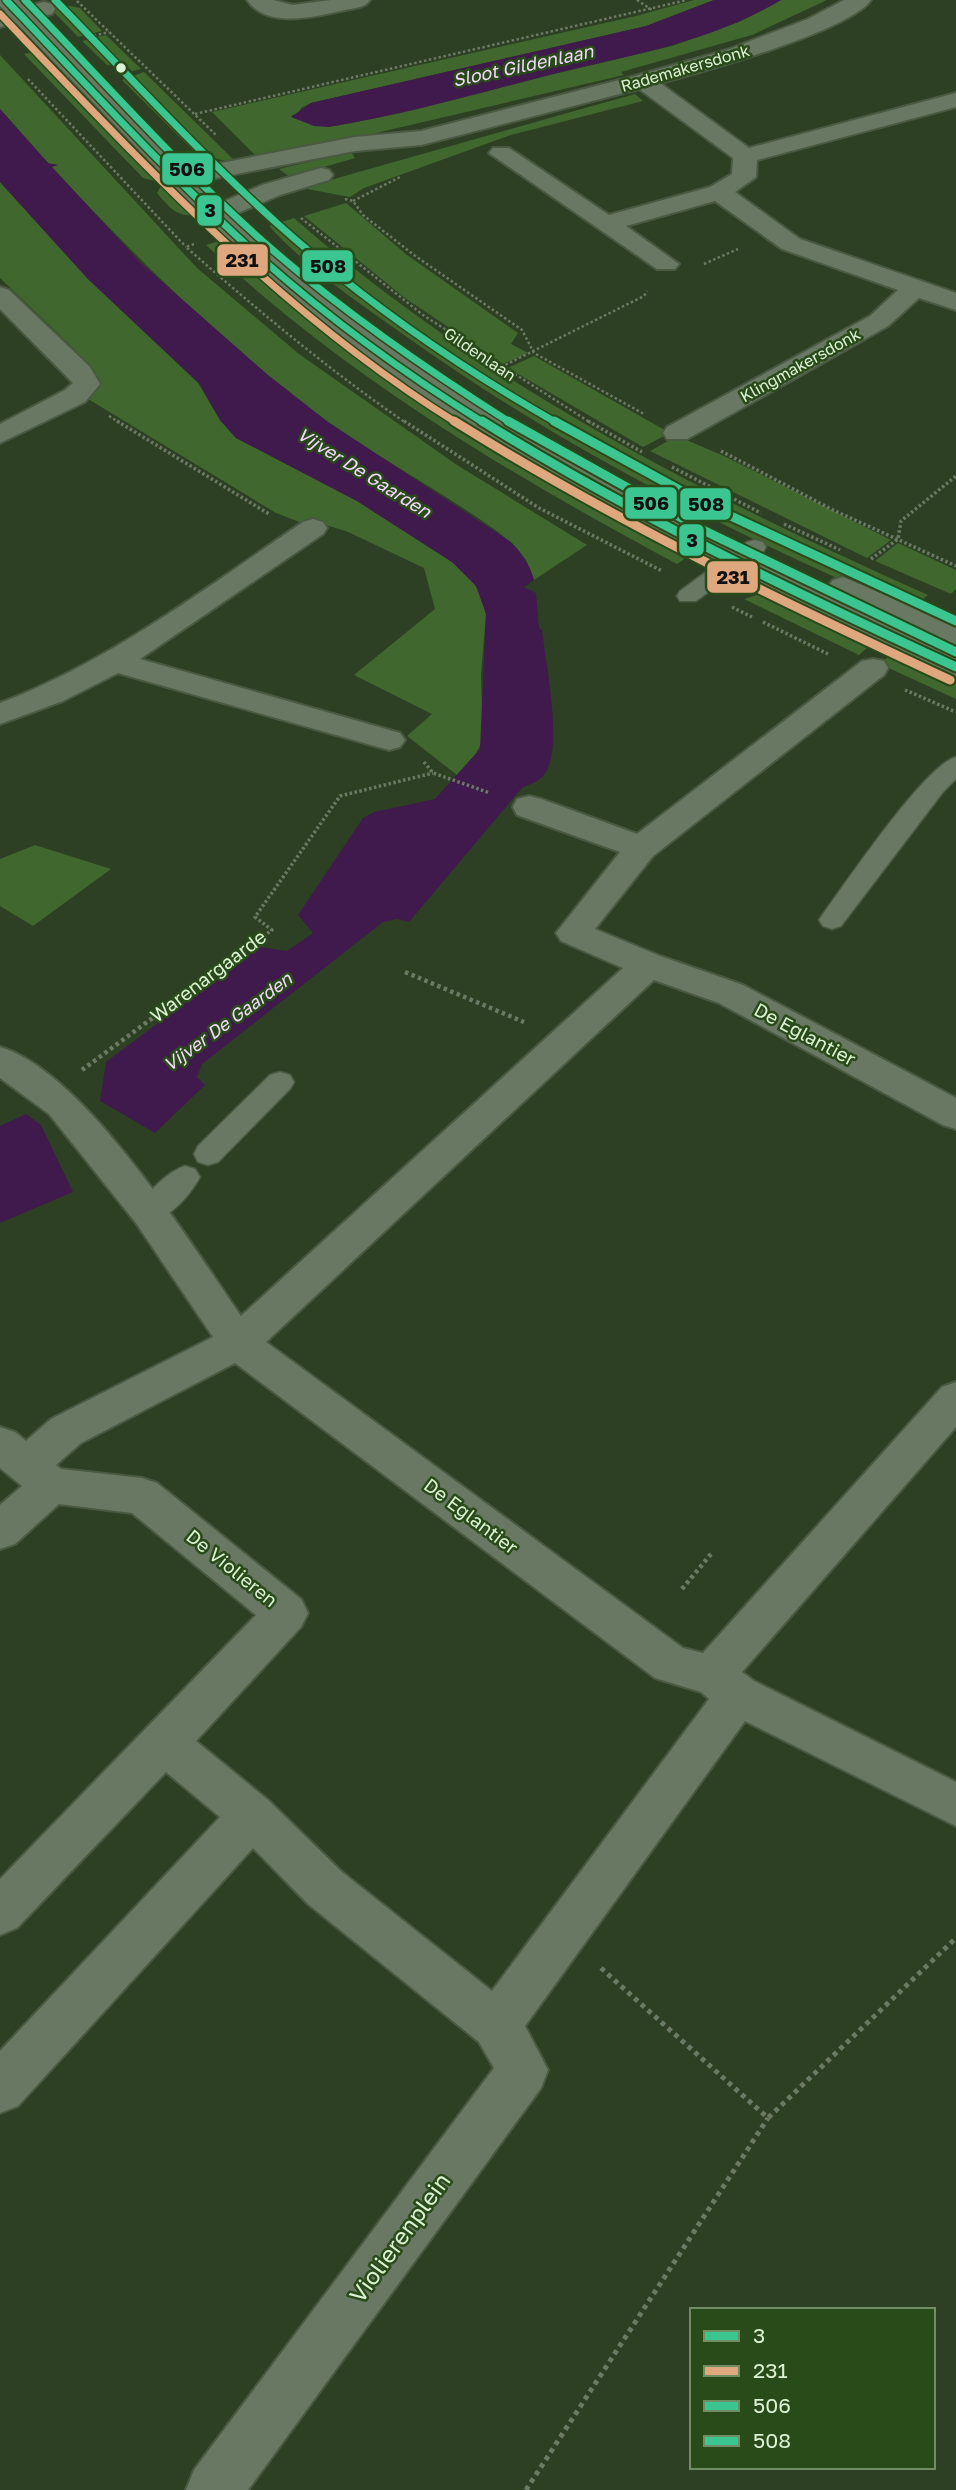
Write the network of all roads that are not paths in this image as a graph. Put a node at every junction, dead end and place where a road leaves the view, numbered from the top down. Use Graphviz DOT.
graph roads {
  1 [pos="258,0"];
  2 [pos="359,0"];
  3 [pos="860,0"];
  4 [pos="21,9"];
  5 [pos="643,81"];
  6 [pos="956,100"];
  7 [pos="421,138"];
  8 [pos="501,153"];
  9 [pos="745,156"];
  10 [pos="207,174"];
  11 [pos="180,178"];
  12 [pos="719,192"];
  13 [pos="227,209"];
  14 [pos="604,224"];
  15 [pos="660,274"];
  16 [pos="915,288"];
  17 [pos="0,295"];
  18 [pos="956,302"];
  19 [pos="677,433"];
  20 [pos="0,435"];
  21 [pos="311,529"];
  22 [pos="755,547"];
  23 [pos="733,563"];
  24 [pos="688,596"];
  25 [pos="956,636"];
  26 [pos="115,662"];
  27 [pos="956,667"];
  28 [pos="873,668"];
  29 [pos="0,714"];
  30 [pos="389,740"];
  31 [pos="956,765"];
  32 [pos="529,807"];
  33 [pos="641,848"];
  34 [pos="832,920"];
  35 [pos="648,965"];
  36 [pos="0,1060"];
  37 [pos="281,1083"];
  38 [pos="956,1115"];
  39 [pos="208,1154"];
  40 [pos="185,1177"];
  41 [pos="149,1213"];
  42 [pos="238,1343"];
  43 [pos="956,1399"];
  44 [pos="26,1465"];
  45 [pos="0,1531"];
  46 [pos="724,1685"];
  47 [pos="164,1743"];
  48 [pos="956,1805"];
  49 [pos="252,1815"];
  50 [pos="0,1912"];
  51 [pos="496,2025"];
  52 [pos="0,2088"];
  53 [pos="214,2490"];
  1 -- 2 [label="street"];
  3 -- 5 [label="street, Rademakersdonk"];
  4 -- 10 [label="street, Gildenlaan"];
  4 -- 11 [label="street, Gildenlaan"];
  5 -- 7 [label="street, Rademakersdonk"];
  5 -- 9 [label="street"];
  6 -- 9 [label="street"];
  7 -- 10 [label="street, Rademakersdonk"];
  7 -- 13 [label="street, Rademakersdonk"];
  8 -- 14 [label="street"];
  9 -- 12 [label="street"];
  10 -- 11 [label="street, Rademakersdonk"];
  10 -- 13 [label="street, Gildenlaan"];
  11 -- 13 [label="street, Gildenlaan"];
  12 -- 14 [label="street"];
  12 -- 16 [label="street"];
  13 -- 22 [label="street, Gildenlaan"];
  13 -- 23 [label="street, Gildenlaan"];
  14 -- 15 [label="street"];
  16 -- 18 [label="street"];
  16 -- 19 [label="street, Klingmakersdonk"];
  17 -- 20 [label="street"];
  21 -- 26 [label="street"];
  22 -- 23 [label="lane"];
  22 -- 25 [label="street, Gildenlaan"];
  23 -- 24 [label="lane"];
  23 -- 27 [label="street, Gildenlaan"];
  26 -- 29 [label="street"];
  26 -- 30 [label="street"];
  28 -- 33 [label="street"];
  31 -- 34 [label="lane"];
  32 -- 33 [label="street"];
  33 -- 35 [label="street, De Eglantier"];
  35 -- 38 [label="street, De Eglantier"];
  35 -- 42 [label="street"];
  36 -- 41 [label="street, De Eglantier"];
  37 -- 39 [label="lane"];
  40 -- 41 [label="lane"];
  41 -- 42 [label="street, De Eglantier"];
  42 -- 44 [label="street"];
  42 -- 46 [label="street, De Eglantier"];
  43 -- 46 [label="street"];
  44 -- 45 [label="street"];
  44 -- 47 [label="street, De Violieren"];
  46 -- 48 [label="street, De Eglantier"];
  46 -- 51 [label="street"];
  47 -- 49 [label="street"];
  47 -- 50 [label="street, De Violieren"];
  49 -- 51 [label="street"];
  49 -- 52 [label="street"];
  51 -- 53 [label="street, Violierenplein"];
}
